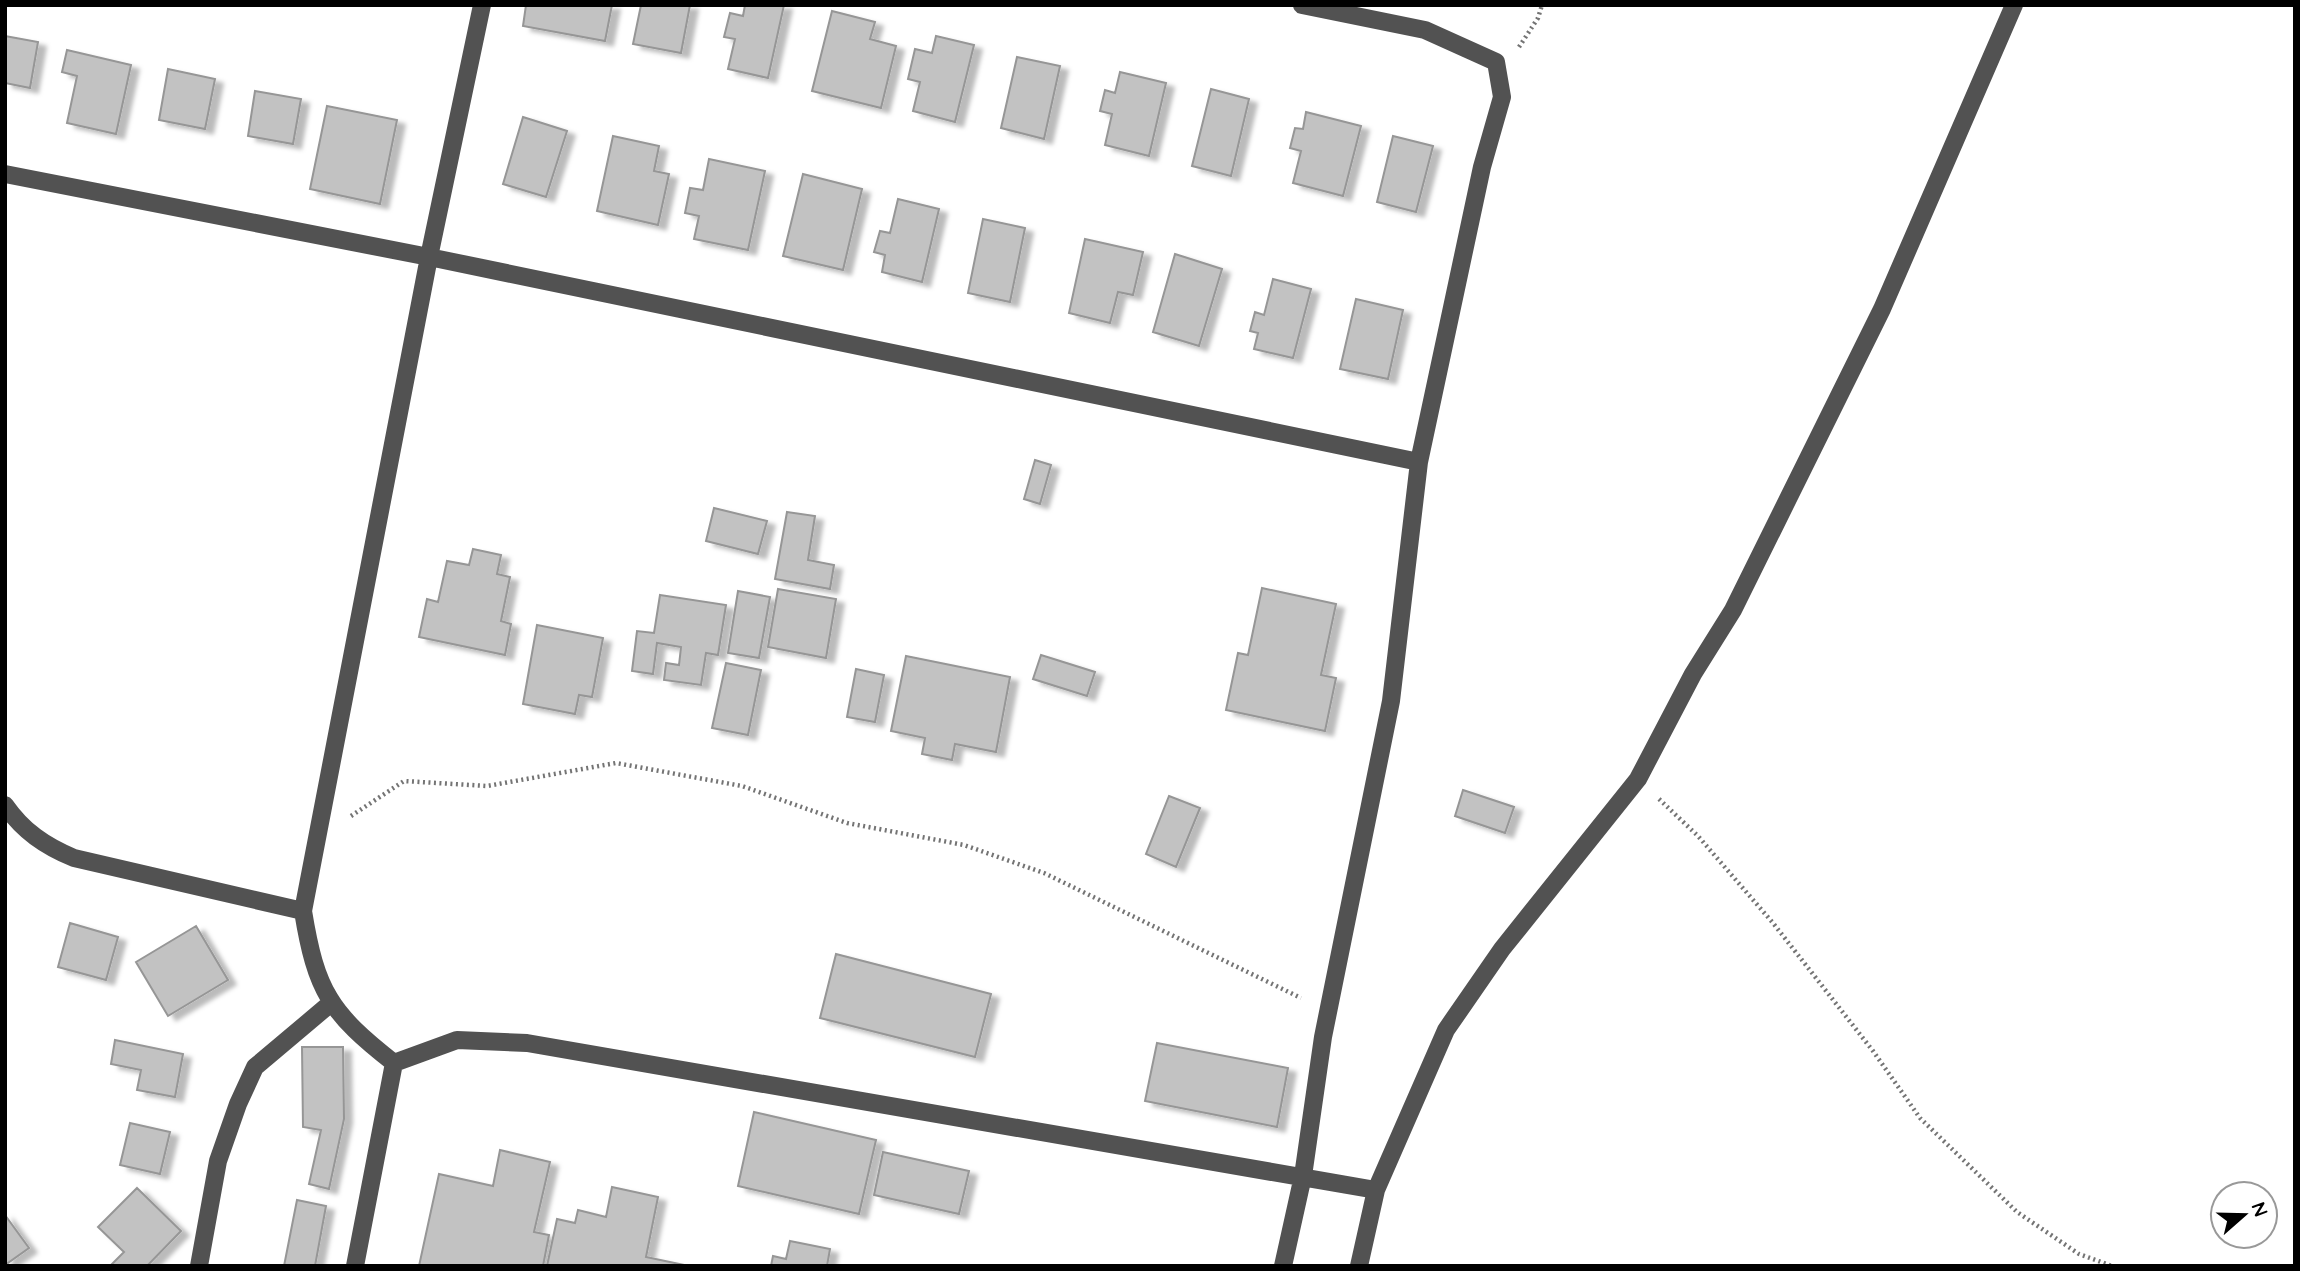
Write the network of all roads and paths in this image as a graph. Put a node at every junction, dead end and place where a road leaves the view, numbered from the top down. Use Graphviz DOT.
graph roads {
  1 [pos="482,5"];
  2 [pos="1301,5"];
  3 [pos="1542,5"];
  4 [pos="2014,5"];
  5 [pos="1496,62"];
  6 [pos="5,174"];
  7 [pos="429,257"];
  8 [pos="1419,462"];
  9 [pos="1638,779"];
  10 [pos="5,805"];
  11 [pos="317,838"];
  12 [pos="303,911"];
  13 [pos="331,1003"];
  14 [pos="1323,1037"];
  15 [pos="394,1063"];
  16 [pos="1303,1175"];
  17 [pos="1376,1190"];
  18 [pos="198,1266"];
  19 [pos="355,1266"];
  20 [pos="1283,1266"];
  21 [pos="1359,1266"];
  22 [pos="2112,1266"];
  1 -- 7 [label="street"];
  2 -- 5 [label="street"];
  3 -- 5 [label="path"];
  4 -- 9 [label="street"];
  5 -- 8 [label="street"];
  6 -- 7 [label="street"];
  7 -- 8 [label="street"];
  7 -- 11 [label="street"];
  8 -- 14 [label="street"];
  9 -- 17 [label="street"];
  9 -- 22 [label="path"];
  10 -- 12 [label="street"];
  11 -- 12 [label="street"];
  11 -- 14 [label="path"];
  12 -- 13 [label="street"];
  13 -- 15 [label="street"];
  13 -- 18 [label="street"];
  14 -- 16 [label="street"];
  15 -- 16 [label="street"];
  15 -- 19 [label="street"];
  16 -- 17 [label="street"];
  16 -- 20 [label="street"];
  17 -- 21 [label="street"];
}
